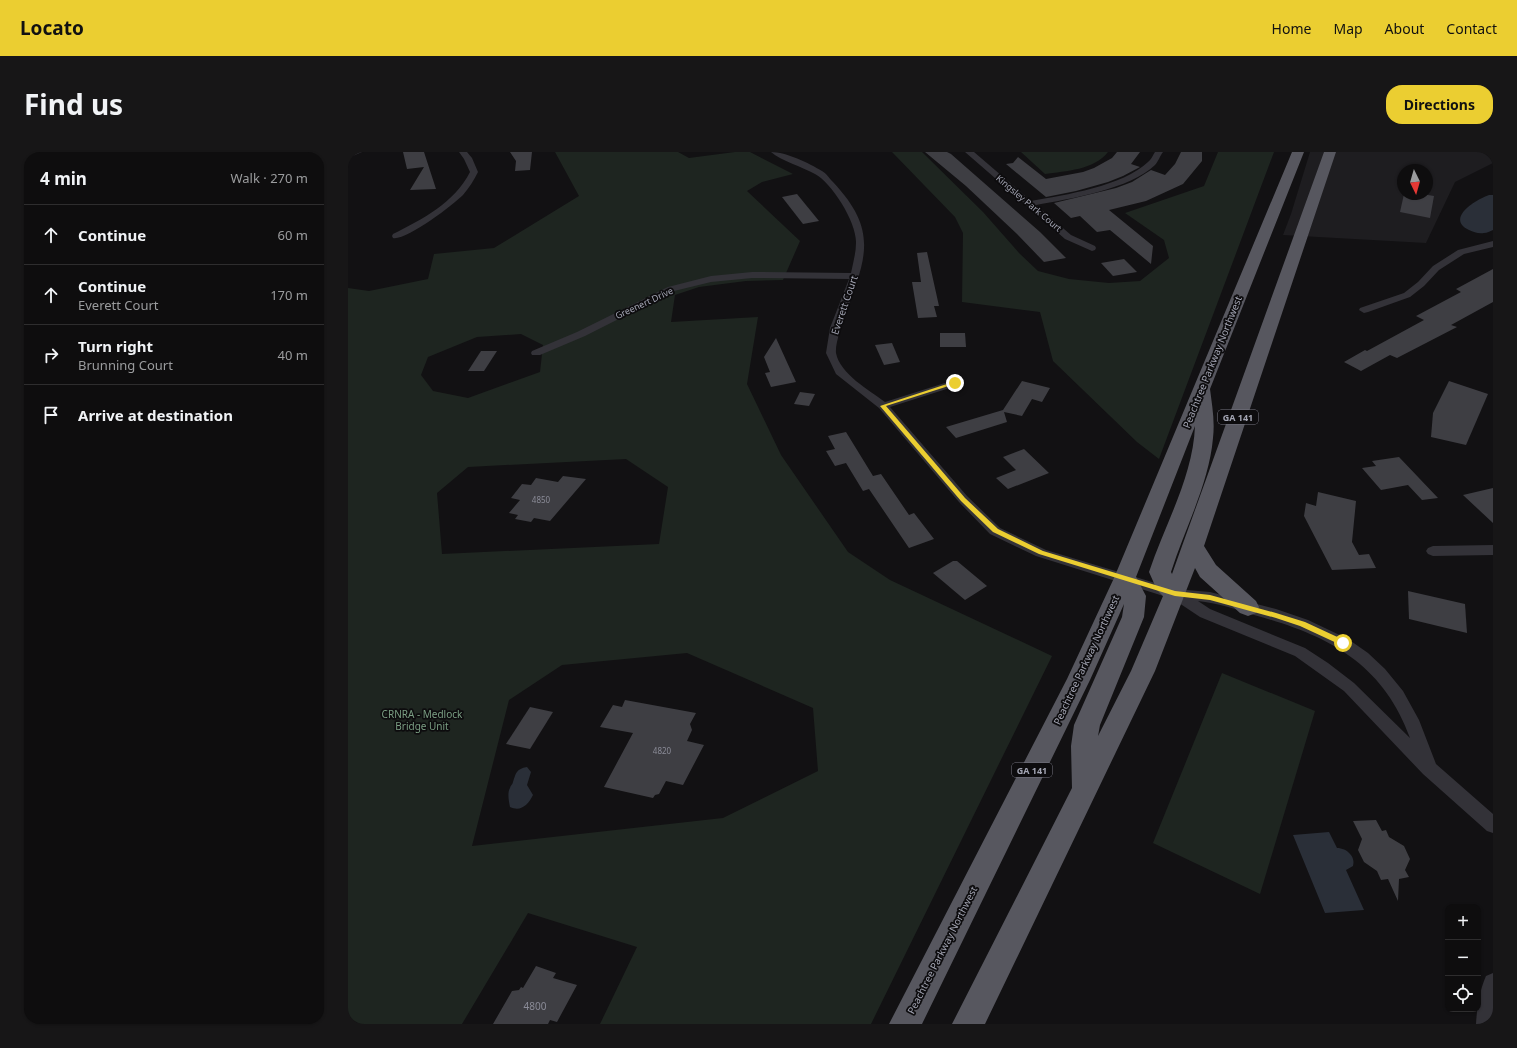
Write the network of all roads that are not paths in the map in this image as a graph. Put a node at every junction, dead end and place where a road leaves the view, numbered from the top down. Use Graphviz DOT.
graph roads {
  1 [pos="358,152"];
  2 [pos="463,152"];
  3 [pos="774,152"];
  4 [pos="969,152"];
  5 [pos="1159,152"];
  6 [pos="1286,152"];
  7 [pos="1298,152"];
  8 [pos="1330,152"];
  9 [pos="348,156"];
  10 [pos="1030,204"];
  11 [pos="1273,214"];
  12 [pos="396,236"];
  13 [pos="1493,244"];
  14 [pos="1092,248"];
  15 [pos="854,276"];
  16 [pos="1364,310"];
  17 [pos="536,353"];
  18 [pos="955,383"];
  19 [pos="1201,389"];
  20 [pos="883,406"];
  21 [pos="1193,546"];
  22 [pos="1493,550"];
  23 [pos="1432,551"];
  24 [pos="1125,578"];
  25 [pos="1175,594"];
  26 [pos="1248,607"];
  27 [pos="1429,769"];
  28 [pos="1084,793"];
  29 [pos="1493,825"];
  30 [pos="1493,982"];
  31 [pos="905,1024"];
  32 [pos="968,1024"];
  33 [pos="1486,1024"];
  1 -- 9 [label="street"];
  2 -- 12 [label="street"];
  3 -- 15 [label="street, Everett Court"];
  4 -- 10 [label="street, Kingsley Park Court"];
  5 -- 10 [label="street"];
  6 -- 11 [label="highway"];
  7 -- 11 [label="highway, Peachtree Parkway Northwest / GA 141"];
  8 -- 21 [label="highway, GA 141"];
  10 -- 14 [label="street, Kingsley Park Court"];
  11 -- 19 [label="highway, Peachtree Parkway Northwest / GA 141"];
  13 -- 16 [label="street"];
  15 -- 17 [label="street, Greenert Drive"];
  15 -- 20 [label="street, Everett Court"];
  18 -- 20 [label="street"];
  19 -- 24 [label="highway, Peachtree Parkway Northwest / GA 141"];
  19 -- 25 [label="highway"];
  20 -- 24 [label="street, Everett Court"];
  21 -- 25 [label="highway, GA 141"];
  21 -- 26 [label="highway"];
  22 -- 23 [label="street"];
  24 -- 25 [label="street, Everett Court"];
  24 -- 28 [label="highway"];
  24 -- 31 [label="highway, Peachtree Parkway Northwest / GA 141"];
  25 -- 26 [label="street"];
  25 -- 27 [label="street"];
  25 -- 28 [label="highway, GA 141"];
  26 -- 27 [label="street"];
  27 -- 29 [label="street"];
  28 -- 32 [label="highway, GA 141"];
  30 -- 33 [label="street"];
}
